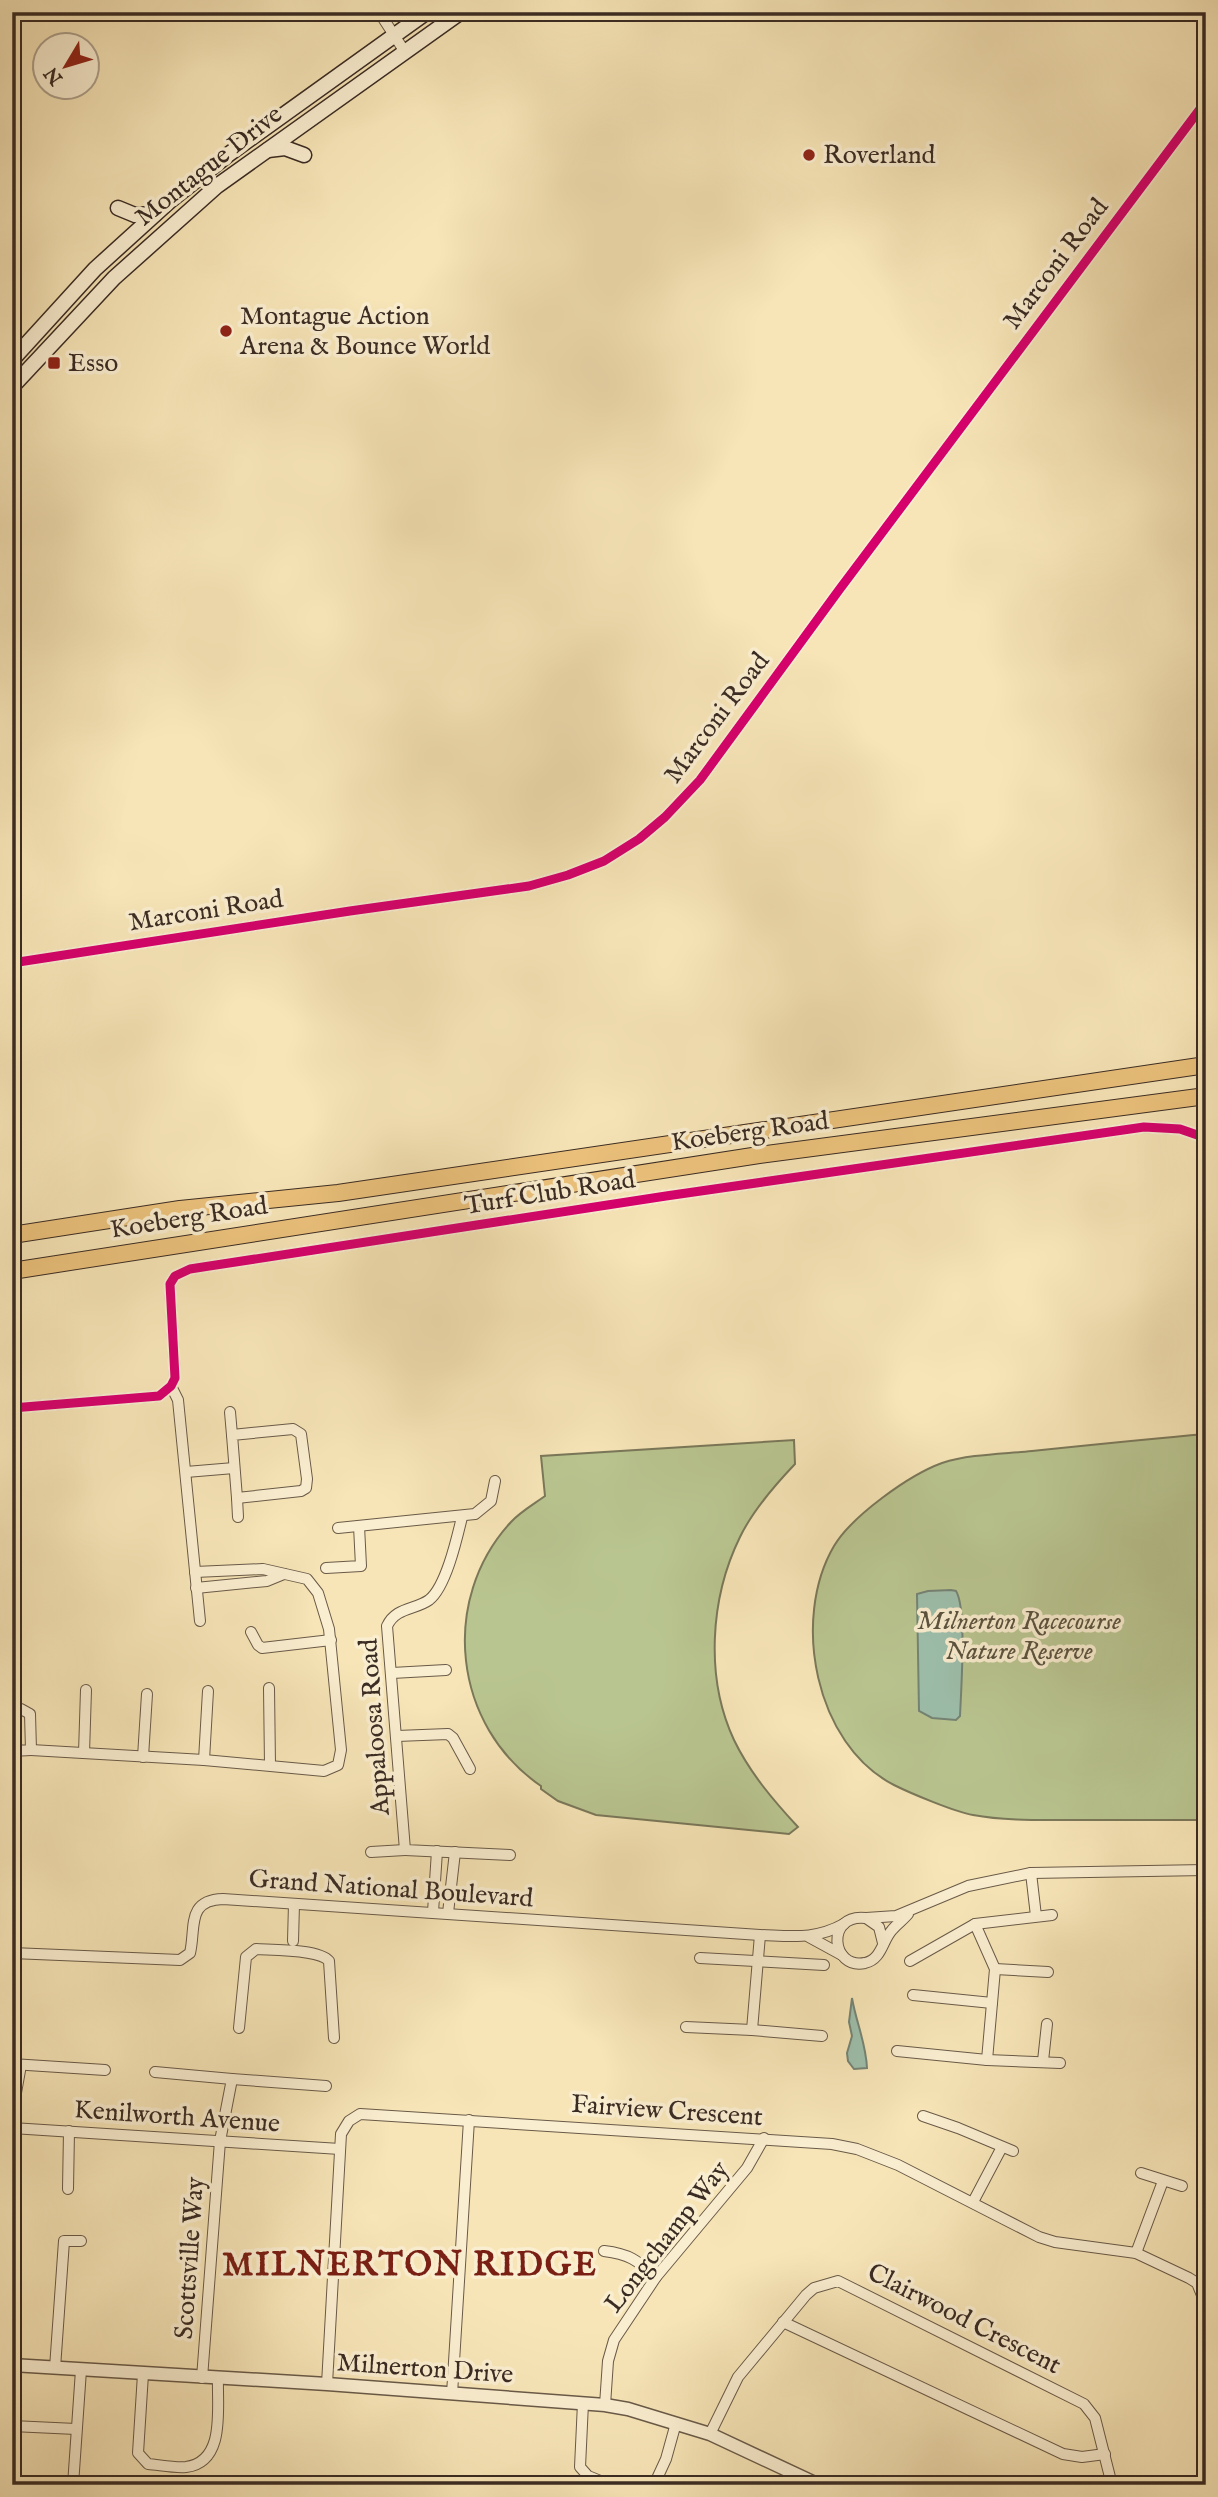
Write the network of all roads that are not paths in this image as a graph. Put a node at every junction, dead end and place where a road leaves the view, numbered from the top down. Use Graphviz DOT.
graph roads {
  1 [pos="379,12"];
  2 [pos="427,12"];
  3 [pos="461,12"];
  4 [pos="394,36"];
  5 [pos="405,52"];
  6 [pos="1206,101"];
  7 [pos="266,150"];
  8 [pos="304,156"];
  9 [pos="118,208"];
  10 [pos="155,214"];
  11 [pos="12,359"];
  12 [pos="12,387"];
  13 [pos="12,963"];
  14 [pos="1206,1065"];
  15 [pos="1206,1096"];
  16 [pos="1206,1138"];
  17 [pos="12,1235"];
  18 [pos="12,1270"];
  19 [pos="171,1386"];
  20 [pos="12,1408"];
  21 [pos="230,1412"];
  22 [pos="232,1436"];
  23 [pos="234,1468"];
  24 [pos="186,1472"];
  25 [pos="495,1481"];
  26 [pos="237,1498"];
  27 [pos="239,1517"];
  28 [pos="462,1517"];
  29 [pos="359,1526"];
  30 [pos="338,1528"];
  31 [pos="326,1568"];
  32 [pos="195,1573"];
  33 [pos="284,1574"];
  34 [pos="196,1588"];
  35 [pos="200,1621"];
  36 [pos="251,1632"];
  37 [pos="331,1640"];
  38 [pos="446,1670"];
  39 [pos="392,1673"];
  40 [pos="270,1688"];
  41 [pos="86,1690"];
  42 [pos="208,1691"];
  43 [pos="147,1694"];
  44 [pos="12,1709"];
  45 [pos="397,1736"];
  46 [pos="31,1750"];
  47 [pos="12,1751"];
  48 [pos="84,1753"];
  49 [pos="143,1757"];
  50 [pos="204,1760"];
  51 [pos="270,1765"];
  52 [pos="470,1769"];
  53 [pos="405,1850"];
  54 [pos="437,1851"];
  55 [pos="371,1852"];
  56 [pos="455,1852"];
  57 [pos="510,1855"];
  58 [pos="1206,1870"];
  59 [pos="1028,1873"];
  60 [pos="294,1904"];
  61 [pos="433,1912"];
  62 [pos="911,1912"];
  63 [pos="448,1913"];
  64 [pos="1052,1915"];
  65 [pos="1033,1916"];
  66 [pos="866,1918"];
  67 [pos="844,1924"];
  68 [pos="975,1924"];
  69 [pos="760,1935"];
  70 [pos="809,1936"];
  71 [pos="293,1941"];
  72 [pos="883,1943"];
  73 [pos="12,1953"];
  74 [pos="843,1956"];
  75 [pos="700,1958"];
  76 [pos="758,1961"];
  77 [pos="910,1961"];
  78 [pos="824,1965"];
  79 [pos="995,1969"];
  80 [pos="1048,1972"];
  81 [pos="913,1995"];
  82 [pos="992,2003"];
  83 [pos="1047,2024"];
  84 [pos="686,2027"];
  85 [pos="239,2028"];
  86 [pos="752,2029"];
  87 [pos="822,2036"];
  88 [pos="334,2038"];
  89 [pos="897,2051"];
  90 [pos="987,2060"];
  91 [pos="1043,2062"];
  92 [pos="1060,2063"];
  93 [pos="17,2064"];
  94 [pos="105,2070"];
  95 [pos="155,2072"];
  96 [pos="232,2078"];
  97 [pos="326,2086"];
  98 [pos="12,2115"];
  99 [pos="923,2116"];
  100 [pos="469,2120"];
  101 [pos="12,2127"];
  102 [pos="69,2131"];
  103 [pos="764,2138"];
  104 [pos="220,2141"];
  105 [pos="1002,2147"];
  106 [pos="340,2149"];
  107 [pos="1013,2151"];
  108 [pos="1141,2173"];
  109 [pos="1163,2181"];
  110 [pos="1182,2186"];
  111 [pos="68,2189"];
  112 [pos="973,2202"];
  113 [pos="81,2241"];
  114 [pos="604,2251"];
  115 [pos="1136,2253"];
  116 [pos="656,2277"];
  117 [pos="1206,2305"];
  118 [pos="783,2322"];
  119 [pos="12,2365"];
  120 [pos="55,2368"];
  121 [pos="81,2370"];
  122 [pos="143,2374"];
  123 [pos="202,2378"];
  124 [pos="218,2379"];
  125 [pos="327,2384"];
  126 [pos="452,2394"];
  127 [pos="583,2403"];
  128 [pos="605,2405"];
  129 [pos="676,2423"];
  130 [pos="12,2426"];
  131 [pos="76,2429"];
  132 [pos="710,2434"];
  133 [pos="1105,2454"];
  134 [pos="73,2485"];
  135 [pos="610,2485"];
  136 [pos="654,2485"];
  137 [pos="819,2485"];
  138 [pos="1112,2485"];
  1 -- 4 [label="street"];
  2 -- 4 [label="main road, Montague Drive"];
  3 -- 5 [label="main road, Montague Drive"];
  4 -- 5 [label="street"];
  4 -- 10 [label="main road, Montague Drive"];
  5 -- 7 [label="main road, Montague Drive"];
  6 -- 13 [label="street, Marconi Road"];
  7 -- 8 [label="main road"];
  7 -- 12 [label="main road, Montague Drive"];
  9 -- 10 [label="main road"];
  10 -- 11 [label="main road, Montague Drive"];
  14 -- 17 [label="main road, Koeberg Road"];
  15 -- 18 [label="main road, Koeberg Road"];
  16 -- 19 [label="street, Turf Club Road"];
  19 -- 20 [label="street"];
  19 -- 24 [label="street"];
  21 -- 22 [label="street"];
  22 -- 23 [label="street"];
  22 -- 26 [label="street"];
  23 -- 24 [label="street"];
  23 -- 26 [label="street"];
  24 -- 32 [label="street"];
  25 -- 28 [label="street"];
  26 -- 27 [label="street"];
  28 -- 29 [label="street"];
  28 -- 39 [label="street, Appaloosa Road"];
  29 -- 30 [label="street"];
  29 -- 31 [label="street"];
  32 -- 33 [label="street"];
  32 -- 34 [label="street"];
  33 -- 34 [label="street"];
  33 -- 37 [label="street"];
  34 -- 35 [label="street"];
  36 -- 37 [label="street"];
  37 -- 51 [label="street"];
  38 -- 39 [label="street"];
  39 -- 45 [label="street, Appaloosa Road"];
  40 -- 51 [label="street"];
  41 -- 48 [label="street"];
  42 -- 50 [label="street"];
  43 -- 49 [label="street"];
  44 -- 46 [label="street"];
  45 -- 52 [label="street"];
  45 -- 53 [label="street, Appaloosa Road"];
  46 -- 47 [label="street"];
  46 -- 48 [label="street"];
  48 -- 49 [label="street"];
  49 -- 50 [label="street"];
  50 -- 51 [label="street"];
  53 -- 54 [label="street, Appaloosa Road"];
  53 -- 55 [label="street"];
  54 -- 56 [label="street, Appaloosa Road"];
  54 -- 61 [label="street"];
  56 -- 57 [label="street, Appaloosa Road"];
  56 -- 63 [label="street"];
  58 -- 59 [label="street"];
  59 -- 62 [label="street"];
  59 -- 65 [label="street"];
  60 -- 61 [label="street, Grand National Boulevard"];
  60 -- 71 [label="street"];
  60 -- 73 [label="street, Grand National Boulevard"];
  61 -- 63 [label="street, Grand National Boulevard"];
  62 -- 66 [label="street"];
  62 -- 72 [label="street"];
  63 -- 69 [label="street, Grand National Boulevard"];
  64 -- 65 [label="street"];
  65 -- 68 [label="street"];
  66 -- 67 [label="street"];
  66 -- 72 [label="street"];
  67 -- 70 [label="street, Grand National Boulevard"];
  67 -- 74 [label="street"];
  68 -- 77 [label="street"];
  68 -- 79 [label="street"];
  69 -- 70 [label="street, Grand National Boulevard"];
  69 -- 76 [label="street"];
  70 -- 74 [label="street, Grand National Boulevard"];
  72 -- 74 [label="street"];
  75 -- 76 [label="street"];
  76 -- 78 [label="street"];
  76 -- 86 [label="street"];
  79 -- 80 [label="street"];
  79 -- 82 [label="street"];
  81 -- 82 [label="street"];
  82 -- 90 [label="street"];
  83 -- 91 [label="street"];
  84 -- 86 [label="street"];
  85 -- 88 [label="street"];
  86 -- 87 [label="street"];
  89 -- 90 [label="street"];
  90 -- 91 [label="street"];
  91 -- 92 [label="street"];
  93 -- 94 [label="street"];
  93 -- 98 [label="street"];
  95 -- 96 [label="street"];
  96 -- 97 [label="street"];
  96 -- 104 [label="street, Scottsville Way"];
  99 -- 105 [label="street"];
  100 -- 103 [label="street, Fairview Crescent"];
  100 -- 106 [label="street, Fairview Crescent"];
  100 -- 126 [label="street"];
  101 -- 102 [label="street, Kenilworth Avenue"];
  102 -- 104 [label="street, Kenilworth Avenue"];
  102 -- 111 [label="street"];
  103 -- 112 [label="street, Fairview Crescent"];
  103 -- 116 [label="street, Longchamp Way"];
  104 -- 106 [label="street, Kenilworth Avenue"];
  104 -- 123 [label="street, Scottsville Way"];
  105 -- 107 [label="street"];
  105 -- 112 [label="street"];
  106 -- 125 [label="street, Fairview Crescent"];
  108 -- 109 [label="street"];
  109 -- 110 [label="street"];
  109 -- 115 [label="street"];
  112 -- 115 [label="street, Fairview Crescent"];
  113 -- 120 [label="street"];
  114 -- 116 [label="street"];
  115 -- 117 [label="street, Fairview Crescent"];
  116 -- 128 [label="street, Longchamp Way"];
  118 -- 132 [label="street, Clairwood Crescent"];
  118 -- 133 [label="street"];
  118 -- 133 [label="street, Clairwood Crescent"];
  119 -- 120 [label="street, Milnerton Drive"];
  120 -- 121 [label="street, Milnerton Drive"];
  121 -- 122 [label="street, Milnerton Drive"];
  121 -- 131 [label="street"];
  122 -- 123 [label="street, Milnerton Drive"];
  122 -- 124 [label="street"];
  123 -- 124 [label="street, Milnerton Drive"];
  124 -- 125 [label="street, Milnerton Drive"];
  125 -- 126 [label="street, Milnerton Drive"];
  126 -- 127 [label="street, Milnerton Drive"];
  127 -- 128 [label="street, Milnerton Drive"];
  127 -- 135 [label="street"];
  128 -- 129 [label="street, Milnerton Drive"];
  129 -- 132 [label="street, Milnerton Drive"];
  129 -- 136 [label="street"];
  130 -- 131 [label="street"];
  131 -- 134 [label="street"];
  132 -- 137 [label="street, Milnerton Drive"];
  133 -- 138 [label="street, Clairwood Crescent"];
}
